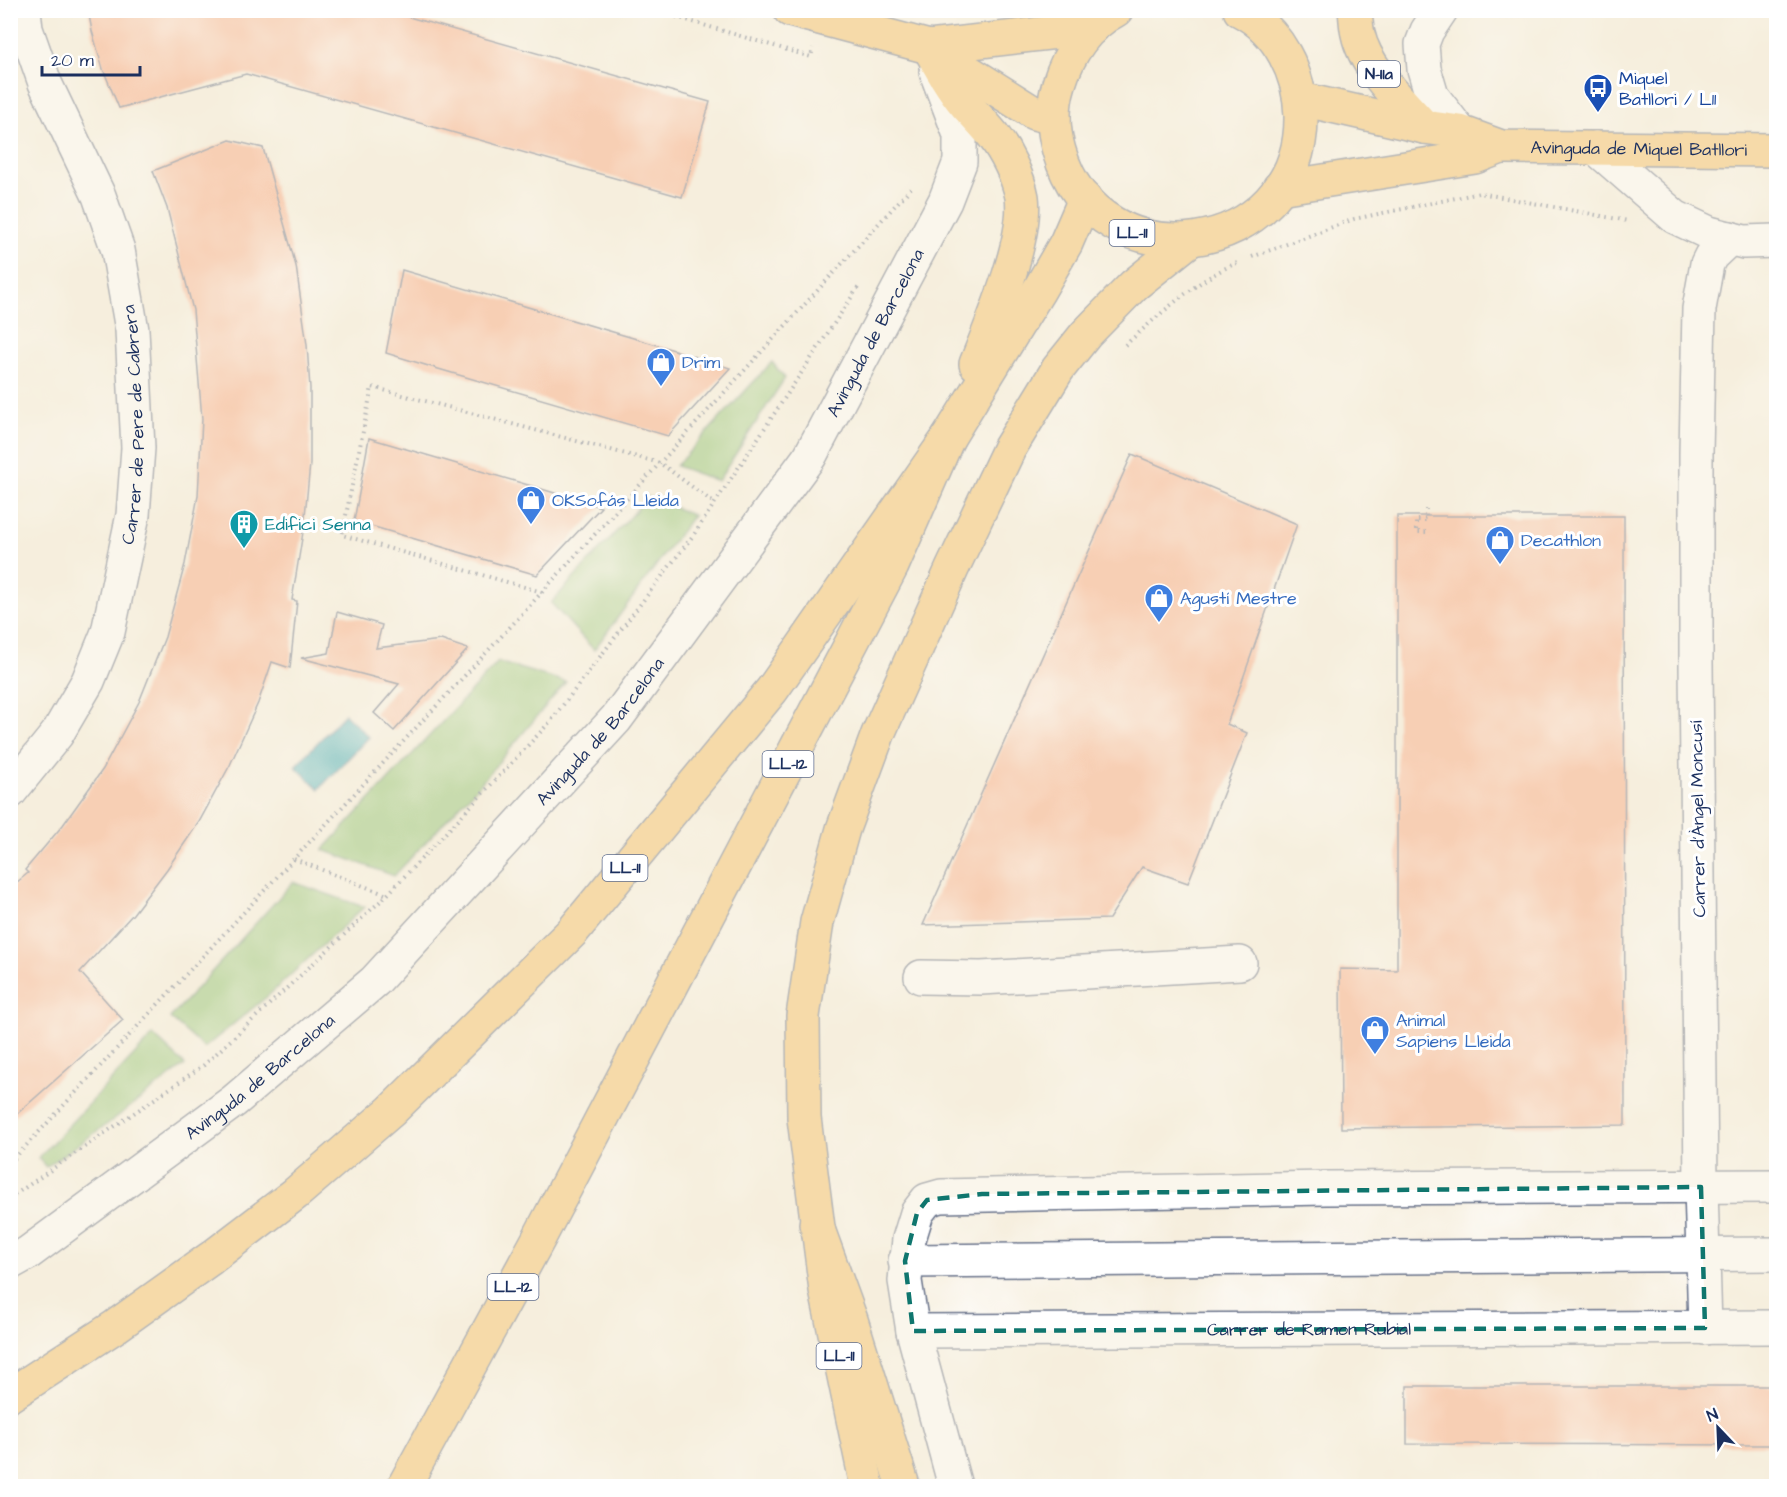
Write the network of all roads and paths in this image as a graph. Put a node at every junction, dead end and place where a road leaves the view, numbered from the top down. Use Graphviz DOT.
graph roads {
  1 [pos="24,10"];
  2 [pos="653,10"];
  3 [pos="1356,10"];
  4 [pos="1441,10"];
  5 [pos="818,13"];
  6 [pos="1260,17"];
  7 [pos="1104,19"];
  8 [pos="929,47"];
  9 [pos="1301,99"];
  10 [pos="1054,118"];
  11 [pos="1424,127"];
  12 [pos="1460,132"];
  13 [pos="1501,147"];
  14 [pos="1596,148"];
  15 [pos="1776,150"];
  16 [pos="920,178"];
  17 [pos="1279,188"];
  18 [pos="1085,200"];
  19 [pos="1675,217"];
  20 [pos="1730,238"];
  21 [pos="1190,240"];
  22 [pos="1776,241"];
  23 [pos="860,285"];
  24 [pos="1699,309"];
  25 [pos="1119,351"];
  26 [pos="948,438"];
  27 [pos="660,463"];
  28 [pos="715,504"];
  29 [pos="1426,509"];
  30 [pos="1426,532"];
  31 [pos="542,592"];
  32 [pos="10,792"];
  33 [pos="294,859"];
  34 [pos="387,895"];
  35 [pos="1240,963"];
  36 [pos="921,977"];
  37 [pos="10,1163"];
  38 [pos="1776,1186"];
  39 [pos="1701,1187"];
  40 [pos="10,1198"];
  41 [pos="816,1224"];
  42 [pos="1776,1254"];
  43 [pos="1703,1255"];
  44 [pos="906,1261"];
  45 [pos="10,1263"];
  46 [pos="1776,1327"];
  47 [pos="1705,1328"];
  48 [pos="913,1331"];
  49 [pos="10,1395"];
  50 [pos="404,1486"];
  51 [pos="867,1486"];
  52 [pos="903,1486"];
  53 [pos="955,1486"];
  1 -- 32 [label="street, Carrer de Pere de Cabrera"];
  2 -- 5 [label="path"];
  3 -- 11 [label="main road, N-IIa"];
  4 -- 12 [label="street"];
  5 -- 8 [label="main road"];
  6 -- 9 [label="main road, LL-11"];
  7 -- 8 [label="main road"];
  7 -- 10 [label="main road, LL-11"];
  8 -- 10 [label="main road"];
  8 -- 26 [label="main road"];
  8 -- 45 [label="street, Avinguda de Barcelona"];
  9 -- 11 [label="main road, Avinguda de Miquel Batllori"];
  9 -- 17 [label="main road, LL-11"];
  10 -- 18 [label="main road, LL-11"];
  11 -- 12 [label="main road, Avinguda de Miquel Batllori"];
  12 -- 13 [label="main road, Avinguda de Miquel Batllori"];
  13 -- 14 [label="main road, Avinguda de Miquel Batllori"];
  13 -- 17 [label="main road, Avinguda de Miquel Batllori"];
  14 -- 15 [label="main road, Avinguda de Miquel Batllori"];
  14 -- 19 [label="street"];
  16 -- 27 [label="path"];
  17 -- 21 [label="main road, LL-11"];
  18 -- 21 [label="main road, LL-11"];
  18 -- 26 [label="main road, LL-11"];
  19 -- 20 [label="street"];
  19 -- 24 [label="street, Carrer d'Àngel Moncusí"];
  19 -- 25 [label="path"];
  20 -- 22 [label="street"];
  20 -- 24 [label="street, Carrer d'Àngel Moncusí"];
  21 -- 41 [label="main road, LL-11"];
  23 -- 28 [label="path"];
  24 -- 39 [label="street, Carrer d'Àngel Moncusí"];
  26 -- 49 [label="main road, LL-11"];
  26 -- 50 [label="main road, LL-12"];
  27 -- 28 [label="path"];
  27 -- 31 [label="path"];
  27 -- 31 [label="path"];
  28 -- 34 [label="path"];
  29 -- 30 [label="path"];
  31 -- 33 [label="path"];
  33 -- 34 [label="path"];
  33 -- 37 [label="path"];
  34 -- 40 [label="path"];
  35 -- 36 [label="street"];
  38 -- 39 [label="street"];
  39 -- 43 [label="street, Carrer d'Àngel Moncusí"];
  39 -- 44 [label="street"];
  41 -- 51 [label="main road, LL-11"];
  41 -- 52 [label="main road"];
  42 -- 43 [label="street"];
  43 -- 44 [label="street"];
  43 -- 47 [label="street, Carrer d'Àngel Moncusí"];
  44 -- 48 [label="street"];
  46 -- 47 [label="street, Carrer de Ramon Rubial"];
  47 -- 48 [label="street, Carrer de Ramon Rubial"];
  48 -- 53 [label="street"];
}
